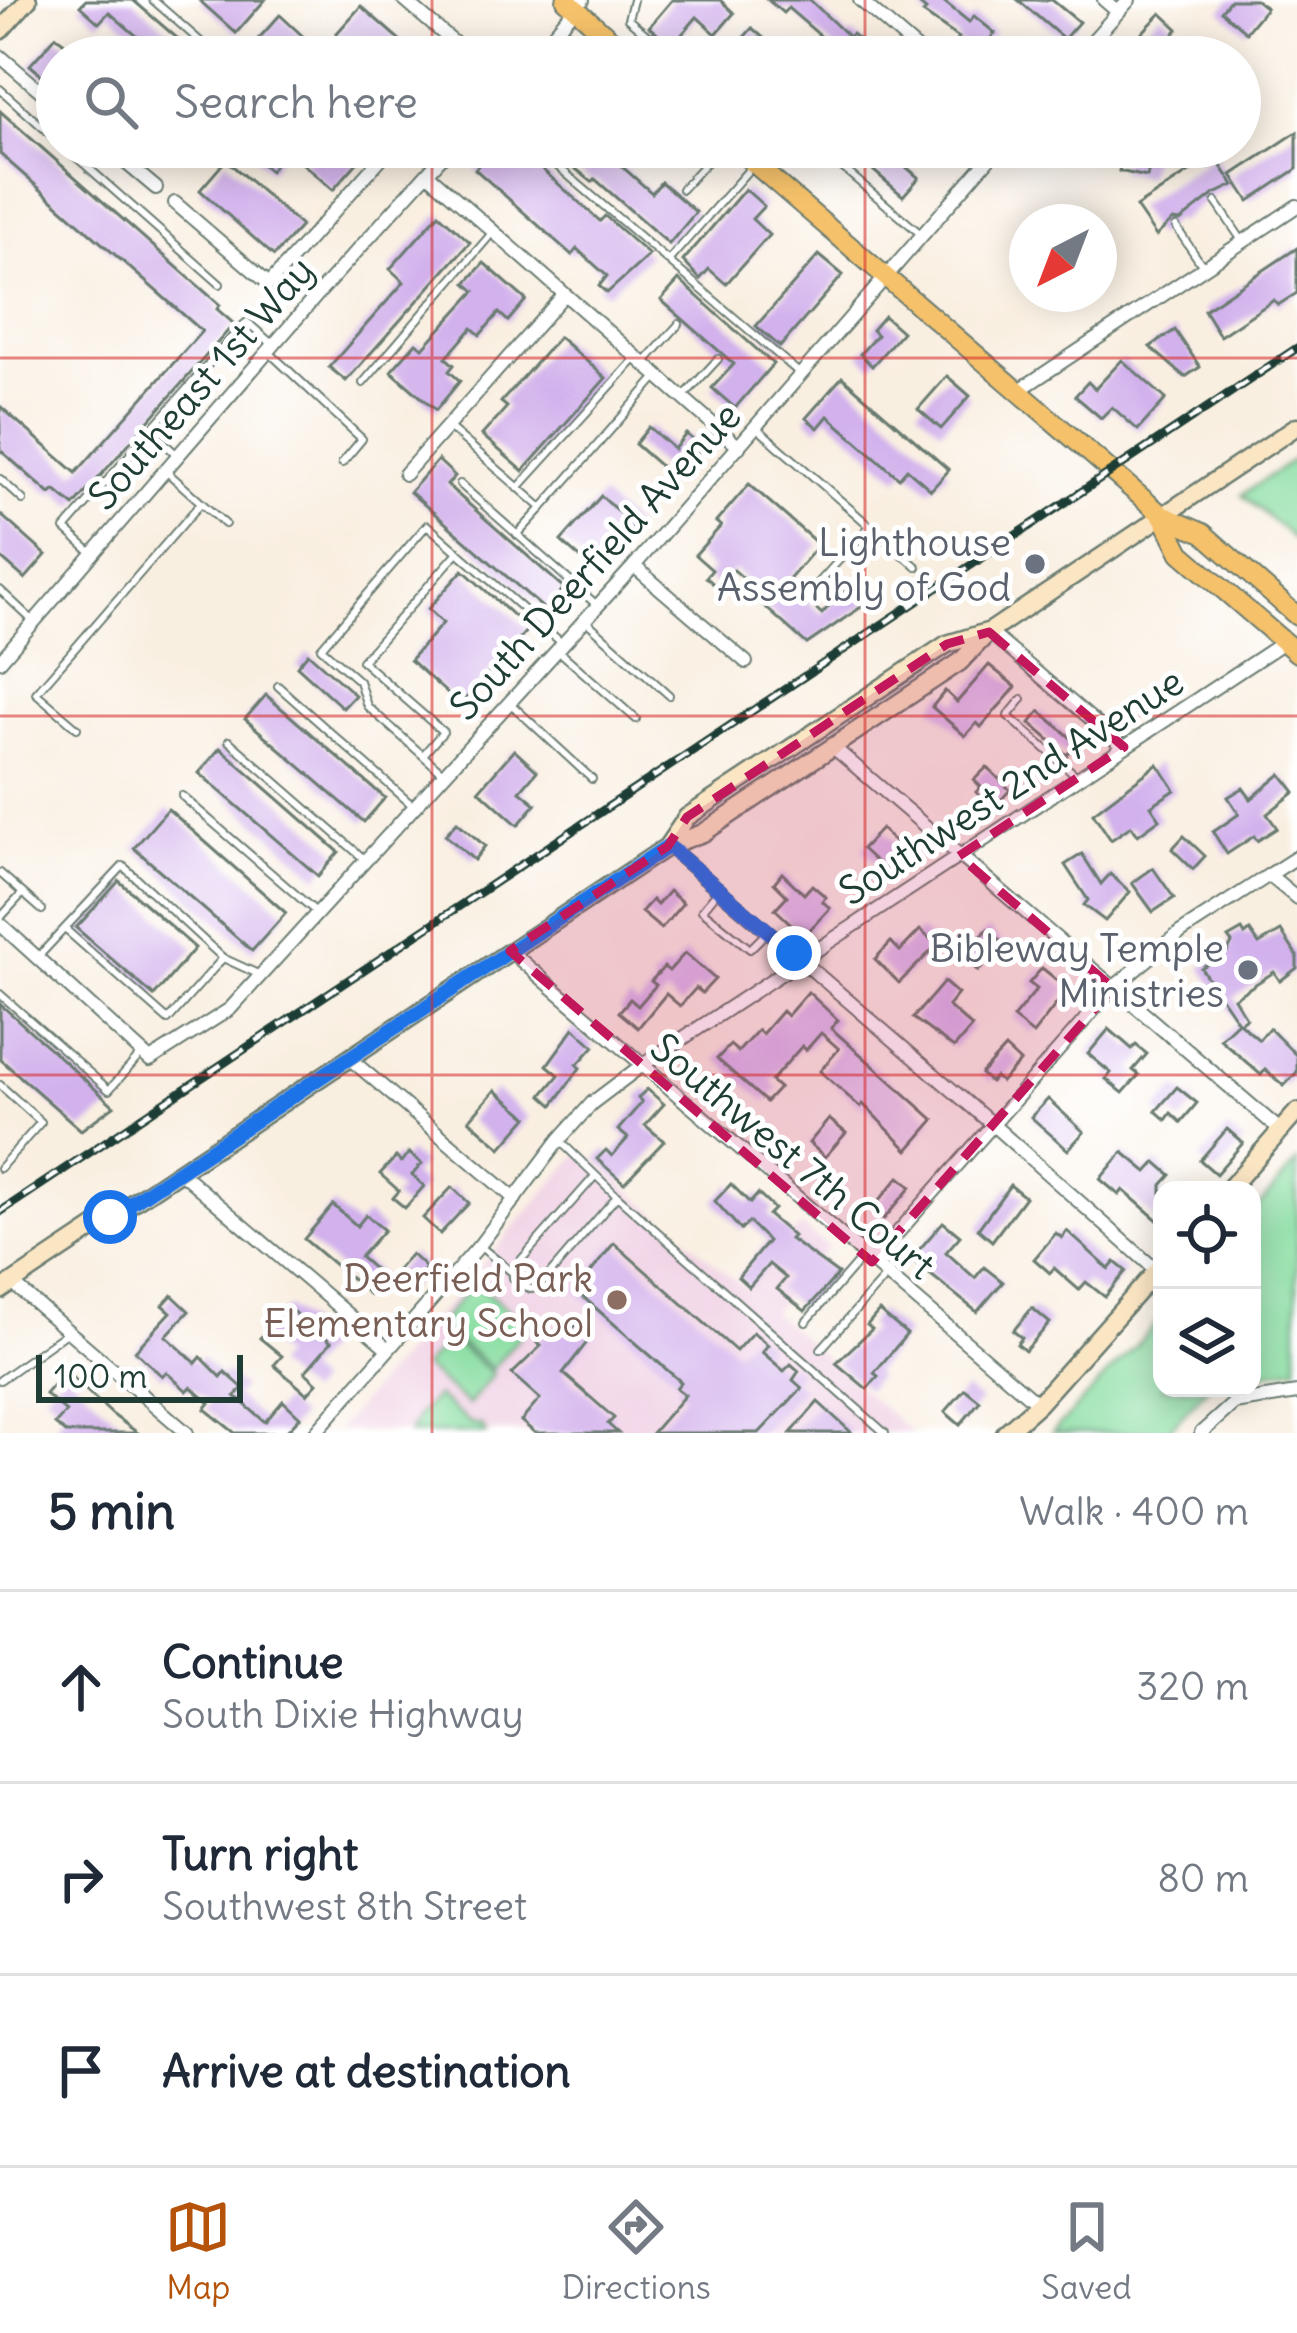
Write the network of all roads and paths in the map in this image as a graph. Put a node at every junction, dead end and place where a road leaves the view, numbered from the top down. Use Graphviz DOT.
graph roads {
  1 [pos="28,0"];
  2 [pos="153,0"];
  3 [pos="404,0"];
  4 [pos="633,0"];
  5 [pos="860,0"];
  6 [pos="1104,0"];
  7 [pos="1129,0"];
  8 [pos="575,3"];
  9 [pos="1118,12"];
  10 [pos="0,31"];
  11 [pos="604,33"];
  12 [pos="194,36"];
  13 [pos="446,36"];
  14 [pos="549,36"];
  15 [pos="601,36"];
  16 [pos="608,36"];
  17 [pos="648,36"];
  18 [pos="902,36"];
  19 [pos="1096,36"];
  20 [pos="0,56"];
  21 [pos="36,87"];
  22 [pos="0,89"];
  23 [pos="36,121"];
  24 [pos="89,168"];
  25 [pos="132,168"];
  26 [pos="372,168"];
  27 [pos="433,168"];
  28 [pos="561,168"];
  29 [pos="701,168"];
  30 [pos="750,168"];
  31 [pos="759,168"];
  32 [pos="843,168"];
  33 [pos="981,168"];
  34 [pos="428,174"];
  35 [pos="156,188"];
  36 [pos="682,189"];
  37 [pos="1216,202"];
  38 [pos="175,203"];
  39 [pos="1297,206"];
  40 [pos="1176,227"];
  41 [pos="493,232"];
  42 [pos="922,235"];
  43 [pos="1244,242"];
  44 [pos="669,260"];
  45 [pos="1204,268"];
  46 [pos="885,277"];
  47 [pos="220,284"];
  48 [pos="563,296"];
  49 [pos="679,324"];
  50 [pos="270,348"];
  51 [pos="718,358"];
  52 [pos="639,361"];
  53 [pos="801,374"];
  54 [pos="657,377"];
  55 [pos="364,383"];
  56 [pos="1018,391"];
  57 [pos="682,398"];
  58 [pos="448,426"];
  59 [pos="1297,426"];
  60 [pos="756,427"];
  61 [pos="152,432"];
  62 [pos="739,447"];
  63 [pos="177,455"];
  64 [pos="342,463"];
  65 [pos="165,470"];
  66 [pos="405,474"];
  67 [pos="0,479"];
  68 [pos="460,484"];
  69 [pos="518,488"];
  70 [pos="23,500"];
  71 [pos="201,503"];
  72 [pos="542,508"];
  73 [pos="1162,515"];
  74 [pos="225,524"];
  75 [pos="870,526"];
  76 [pos="517,535"];
  77 [pos="458,552"];
  78 [pos="92,554"];
  79 [pos="634,566"];
  80 [pos="916,567"];
  81 [pos="0,590"];
  82 [pos="812,590"];
  83 [pos="598,606"];
  84 [pos="1297,616"];
  85 [pos="585,620"];
  86 [pos="34,623"];
  87 [pos="989,632"];
  88 [pos="560,647"];
  89 [pos="1290,647"];
  90 [pos="0,661"];
  91 [pos="362,661"];
  92 [pos="746,662"];
  93 [pos="359,681"];
  94 [pos="278,686"];
  95 [pos="669,695"];
  96 [pos="1022,699"];
  97 [pos="510,702"];
  98 [pos="636,719"];
  99 [pos="77,728"];
  100 [pos="229,741"];
  101 [pos="833,747"];
  102 [pos="1124,747"];
  103 [pos="423,755"];
  104 [pos="444,775"];
  105 [pos="1078,777"];
  106 [pos="592,779"];
  107 [pos="182,796"];
  108 [pos="414,807"];
  109 [pos="668,846"];
  110 [pos="959,856"];
  111 [pos="1297,857"];
  112 [pos="366,860"];
  113 [pos="0,873"];
  114 [pos="1269,875"];
  115 [pos="719,890"];
  116 [pos="22,893"];
  117 [pos="1297,898"];
  118 [pos="42,910"];
  119 [pos="318,914"];
  120 [pos="0,924"];
  121 [pos="64,928"];
  122 [pos="768,932"];
  123 [pos="510,951"];
  124 [pos="37,958"];
  125 [pos="223,958"];
  126 [pos="802,960"];
  127 [pos="261,975"];
  128 [pos="1113,988"];
  129 [pos="0,994"];
  130 [pos="142,1053"];
  131 [pos="349,1058"];
  132 [pos="641,1066"];
  133 [pos="0,1085"];
  134 [pos="1297,1112"];
  135 [pos="993,1125"];
  136 [pos="1280,1130"];
  137 [pos="559,1140"];
  138 [pos="0,1168"];
  139 [pos="179,1172"];
  140 [pos="595,1176"];
  141 [pos="1236,1181"];
  142 [pos="617,1196"];
  143 [pos="514,1199"];
  144 [pos="479,1246"];
  145 [pos="868,1259"];
  146 [pos="1153,1263"];
  147 [pos="513,1274"];
  148 [pos="1153,1275"];
  149 [pos="887,1276"];
  150 [pos="6,1287"];
  151 [pos="806,1322"];
  152 [pos="68,1331"];
  153 [pos="388,1349"];
  154 [pos="821,1349"];
  155 [pos="0,1380"];
  156 [pos="1297,1393"];
  157 [pos="1038,1404"];
  158 [pos="187,1433"];
  159 [pos="316,1433"];
  160 [pos="885,1433"];
  161 [pos="1005,1433"];
  162 [pos="1202,1433"];
  1 -- 10 [label="main road"];
  2 -- 12 [label="lane"];
  3 -- 13 [label="street"];
  4 -- 17 [label="lane"];
  5 -- 18 [label="street"];
  6 -- 9 [label="street"];
  7 -- 9 [label="street"];
  8 -- 11 [label="main road"];
  8 -- 14 [label="street"];
  9 -- 19 [label="street"];
  11 -- 15 [label="lane"];
  11 -- 16 [label="main road"];
  20 -- 21 [label="street"];
  22 -- 23 [label="lane"];
  24 -- 47 [label="lane"];
  25 -- 35 [label="street"];
  26 -- 38 [label="street"];
  27 -- 34 [label="street, Southeast 1st Way"];
  28 -- 44 [label="lane"];
  29 -- 36 [label="lane"];
  30 -- 44 [label="lane"];
  31 -- 46 [label="main road"];
  32 -- 42 [label="lane"];
  33 -- 42 [label="street, South Deerfield Avenue"];
  34 -- 41 [label="street"];
  34 -- 50 [label="street, Southeast 1st Way"];
  37 -- 43 [label="lane"];
  39 -- 43 [label="street"];
  40 -- 45 [label="lane"];
  41 -- 48 [label="street"];
  41 -- 55 [label="lane"];
  42 -- 46 [label="street, South Deerfield Avenue"];
  43 -- 45 [label="street"];
  44 -- 53 [label="lane"];
  45 -- 56 [label="street"];
  46 -- 53 [label="street, South Deerfield Avenue"];
  46 -- 56 [label="main road"];
  48 -- 52 [label="street"];
  48 -- 58 [label="street"];
  49 -- 52 [label="lane"];
  50 -- 61 [label="lane"];
  50 -- 63 [label="street, Southeast 1st Way"];
  50 -- 64 [label="lane"];
  51 -- 57 [label="lane"];
  52 -- 54 [label="street"];
  52 -- 69 [label="lane"];
  53 -- 60 [label="street, South Deerfield Avenue"];
  54 -- 57 [label="street"];
  54 -- 72 [label="lane"];
  56 -- 73 [label="main road"];
  57 -- 62 [label="street"];
  58 -- 66 [label="street"];
  58 -- 69 [label="lane"];
  59 -- 73 [label="main road"];
  60 -- 62 [label="street, South Deerfield Avenue"];
  60 -- 75 [label="lane"];
  61 -- 63 [label="lane"];
  61 -- 78 [label="lane"];
  62 -- 79 [label="street, South Deerfield Avenue"];
  63 -- 65 [label="street, Southeast 1st Way"];
  65 -- 71 [label="lane"];
  65 -- 78 [label="street, Southeast 1st Way"];
  67 -- 70 [label="lane"];
  68 -- 76 [label="lane"];
  69 -- 72 [label="lane"];
  71 -- 74 [label="lane"];
  71 -- 99 [label="lane"];
  72 -- 76 [label="lane"];
  73 -- 84 [label="main road"];
  73 -- 87 [label="main road"];
  73 -- 89 [label="main road"];
  75 -- 80 [label="lane"];
  75 -- 82 [label="lane"];
  76 -- 83 [label="lane"];
  77 -- 88 [label="lane"];
  77 -- 91 [label="lane"];
  77 -- 93 [label="lane"];
  78 -- 86 [label="street, Southeast 1st Way"];
  79 -- 83 [label="street, South Deerfield Avenue"];
  79 -- 92 [label="street"];
  81 -- 86 [label="lane"];
  83 -- 85 [label="street, South Deerfield Avenue"];
  85 -- 88 [label="street, South Deerfield Avenue"];
  85 -- 95 [label="lane"];
  86 -- 90 [label="street, Southeast 1st Way"];
  87 -- 101 [label="main road"];
  87 -- 102 [label="street"];
  87 -- 109 [label="main road"];
  88 -- 97 [label="street, South Deerfield Avenue"];
  88 -- 98 [label="lane"];
  89 -- 102 [label="street, Southwest 2nd Avenue"];
  91 -- 93 [label="lane"];
  91 -- 103 [label="lane"];
  93 -- 103 [label="lane"];
  94 -- 108 [label="lane"];
  96 -- 105 [label="lane"];
  97 -- 104 [label="street, South Deerfield Avenue"];
  97 -- 106 [label="lane"];
  100 -- 112 [label="lane"];
  101 -- 109 [label="main road"];
  101 -- 110 [label="street"];
  102 -- 105 [label="street, Southwest 2nd Avenue"];
  103 -- 104 [label="lane"];
  104 -- 108 [label="street, South Deerfield Avenue"];
  105 -- 110 [label="street, Southwest 2nd Avenue"];
  107 -- 119 [label="lane"];
  108 -- 112 [label="street, South Deerfield Avenue"];
  109 -- 115 [label="street"];
  109 -- 123 [label="main road"];
  110 -- 126 [label="street, Southwest 2nd Avenue"];
  110 -- 128 [label="street"];
  111 -- 114 [label="street"];
  112 -- 119 [label="street, South Deerfield Avenue"];
  113 -- 116 [label="lane"];
  114 -- 117 [label="street"];
  114 -- 128 [label="street"];
  115 -- 122 [label="street"];
  115 -- 122 [label="lane"];
  116 -- 118 [label="lane"];
  116 -- 120 [label="lane"];
  119 -- 127 [label="street, South Deerfield Avenue"];
  120 -- 124 [label="street"];
  121 -- 124 [label="lane"];
  121 -- 125 [label="lane"];
  121 -- 125 [label="lane"];
  122 -- 126 [label="street"];
  123 -- 131 [label="main road"];
  123 -- 132 [label="street, Southwest 7th Court"];
  124 -- 130 [label="street"];
  125 -- 127 [label="lane"];
  126 -- 132 [label="street, Southwest 2nd Avenue"];
  126 -- 135 [label="street"];
  127 -- 130 [label="street, South Deerfield Avenue"];
  128 -- 135 [label="street"];
  128 -- 136 [label="street"];
  129 -- 130 [label="lane"];
  131 -- 139 [label="main road"];
  131 -- 143 [label="street"];
  132 -- 137 [label="street, Southwest 2nd Avenue"];
  132 -- 145 [label="street, Southwest 7th Court"];
  133 -- 138 [label="lane"];
  134 -- 136 [label="main road"];
  135 -- 145 [label="street"];
  135 -- 146 [label="street"];
  136 -- 141 [label="main road"];
  137 -- 140 [label="lane"];
  137 -- 143 [label="street, Southwest 2nd Avenue"];
  139 -- 150 [label="main road"];
  139 -- 153 [label="street"];
  140 -- 142 [label="lane"];
  140 -- 147 [label="lane"];
  142 -- 147 [label="lane"];
  142 -- 160 [label="lane"];
  143 -- 144 [label="street, Southwest 2nd Avenue"];
  144 -- 147 [label="lane"];
  144 -- 153 [label="street, Southwest 2nd Avenue"];
  145 -- 149 [label="street, Southwest 7th Court"];
  145 -- 151 [label="lane"];
  148 -- 157 [label="main road"];
  149 -- 154 [label="lane"];
  149 -- 157 [label="street, Southwest 7th Court"];
  150 -- 152 [label="street"];
  152 -- 155 [label="lane"];
  152 -- 158 [label="street"];
  153 -- 159 [label="street, Southwest 2nd Avenue"];
  156 -- 162 [label="street"];
  157 -- 161 [label="main road"];
}
